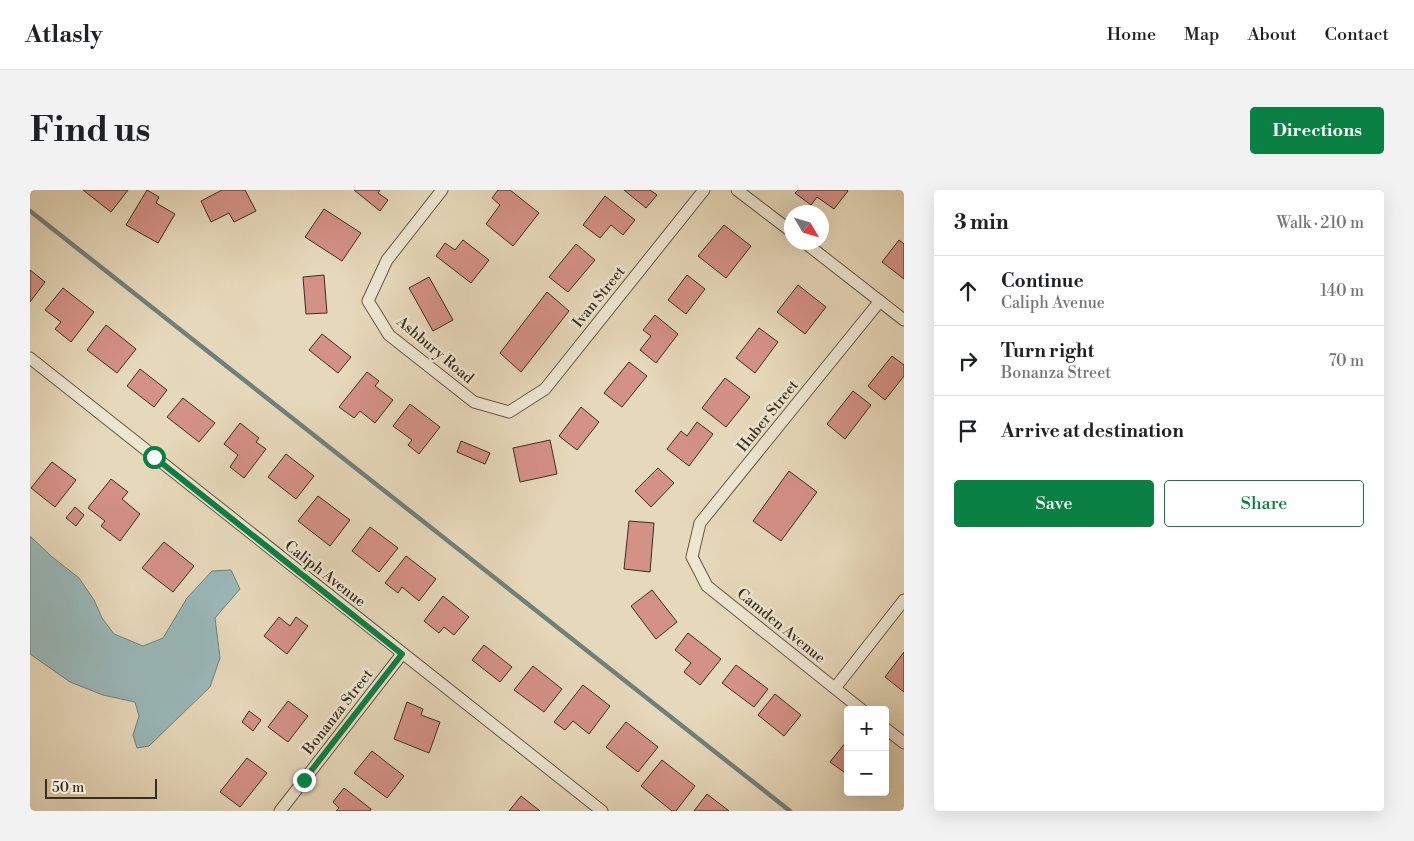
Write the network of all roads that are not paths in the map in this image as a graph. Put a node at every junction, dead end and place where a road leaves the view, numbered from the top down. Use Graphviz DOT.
graph roads {
  1 [pos="442,190"];
  2 [pos="704,190"];
  3 [pos="737,190"];
  4 [pos="784,226"];
  5 [pos="814,250"];
  6 [pos="880,301"];
  7 [pos="904,320"];
  8 [pos="30,358"];
  9 [pos="508,412"];
  10 [pos="692,557"];
  11 [pos="904,600"];
  12 [pos="402,654"];
  13 [pos="834,688"];
  14 [pos="857,706"];
  15 [pos="889,731"];
  16 [pos="904,743"];
  17 [pos="280,811"];
  18 [pos="602,811"];
  1 -- 9 [label="street, Ashbury Road"];
  2 -- 9 [label="street, Ivan Street"];
  3 -- 4 [label="street"];
  5 -- 6 [label="street"];
  6 -- 7 [label="street"];
  6 -- 10 [label="street, Huber Street"];
  8 -- 12 [label="street, Caliph Avenue"];
  10 -- 13 [label="street, Camden Avenue"];
  11 -- 13 [label="street"];
  12 -- 17 [label="street, Bonanza Street"];
  12 -- 18 [label="street, Caliph Avenue"];
  13 -- 14 [label="street, Camden Avenue"];
  15 -- 16 [label="street"];
}
